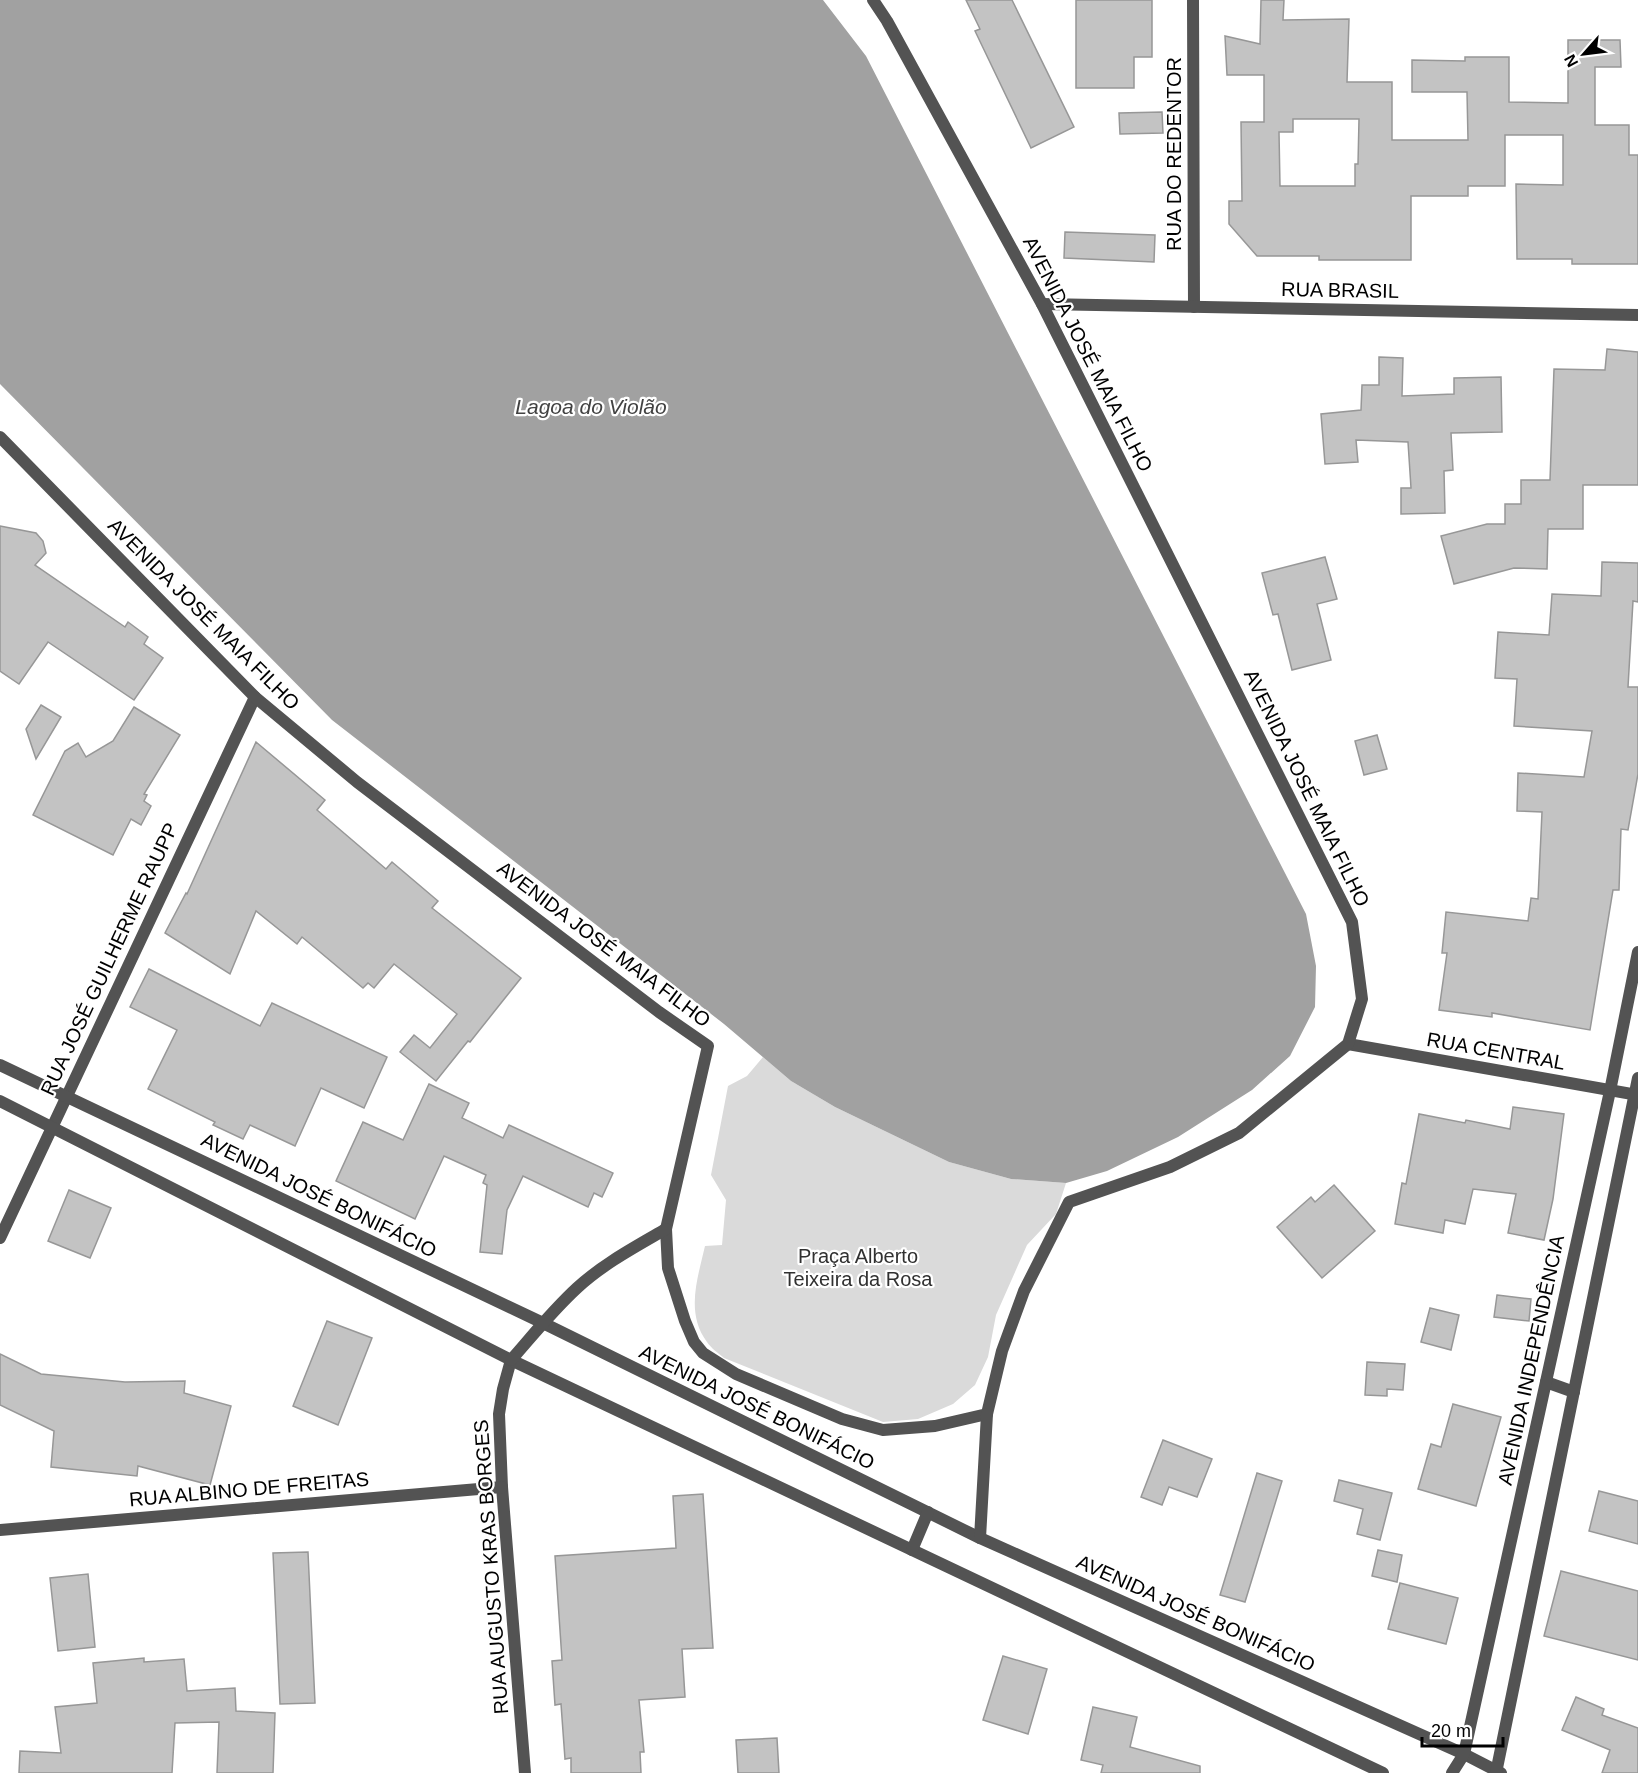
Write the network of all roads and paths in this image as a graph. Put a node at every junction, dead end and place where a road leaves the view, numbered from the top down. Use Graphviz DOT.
graph roads {
  1 [pos="873,0"];
  2 [pos="1193,0"];
  3 [pos="1042,304"];
  4 [pos="1194,307"];
  5 [pos="1638,315"];
  6 [pos="0,437"];
  7 [pos="255,697"];
  8 [pos="1638,952"];
  9 [pos="1348,1044"];
  10 [pos="0,1065"];
  11 [pos="1638,1078"];
  12 [pos="1610,1091"];
  13 [pos="1636,1095"];
  14 [pos="67,1096"];
  15 [pos="0,1101"];
  16 [pos="52,1125"];
  17 [pos="666,1229"];
  18 [pos="0,1238"];
  19 [pos="543,1323"];
  20 [pos="512,1360"];
  21 [pos="1546,1382"];
  22 [pos="1574,1392"];
  23 [pos="987,1414"];
  24 [pos="502,1487"];
  25 [pos="928,1512"];
  26 [pos="0,1530"];
  27 [pos="981,1538"];
  28 [pos="912,1550"];
  29 [pos="1464,1754"];
  30 [pos="1498,1772"];
  31 [pos="525,1773"];
  32 [pos="1383,1773"];
  33 [pos="1452,1773"];
  1 -- 3 [label="street, AVENIDA JOSÉ MAIA FILHO"];
  2 -- 4 [label="street, RUA DO REDENTOR"];
  3 -- 4 [label="street, RUA BRASIL"];
  3 -- 9 [label="street, AVENIDA JOSÉ MAIA FILHO"];
  4 -- 5 [label="street, RUA BRASIL"];
  6 -- 7 [label="street, AVENIDA JOSÉ MAIA FILHO"];
  7 -- 14 [label="street, RUA JOSÉ GUILHERME RAUPP"];
  7 -- 17 [label="street, AVENIDA JOSÉ MAIA FILHO"];
  8 -- 12 [label="street, AVENIDA INDEPENDÊNCIA"];
  9 -- 12 [label="street, RUA CENTRAL"];
  9 -- 23 [label="street"];
  10 -- 14 [label="street, AVENIDA JOSÉ BONIFÁCIO"];
  11 -- 13 [label="street"];
  12 -- 13 [label="street, RUA CENTRAL"];
  12 -- 21 [label="street, AVENIDA INDEPENDÊNCIA"];
  13 -- 22 [label="street"];
  14 -- 16 [label="street, RUA JOSÉ GUILHERME RAUPP"];
  14 -- 19 [label="street, AVENIDA JOSÉ BONIFÁCIO"];
  15 -- 16 [label="street"];
  16 -- 18 [label="street, RUA JOSÉ GUILHERME RAUPP"];
  16 -- 20 [label="street"];
  17 -- 19 [label="street"];
  17 -- 23 [label="street, AVENIDA JOSÉ MAIA FILHO"];
  19 -- 20 [label="street"];
  19 -- 25 [label="street, AVENIDA JOSÉ BONIFÁCIO"];
  20 -- 24 [label="street, RUA AUGUSTO KRAS BORGES"];
  20 -- 28 [label="street"];
  21 -- 22 [label="street"];
  21 -- 29 [label="street, AVENIDA INDEPENDÊNCIA"];
  22 -- 30 [label="street"];
  23 -- 27 [label="street"];
  24 -- 26 [label="street, RUA ALBINO DE FREITAS"];
  24 -- 31 [label="street, RUA AUGUSTO KRAS BORGES"];
  25 -- 27 [label="street, AVENIDA JOSÉ BONIFÁCIO"];
  25 -- 28 [label="street"];
  27 -- 29 [label="street, AVENIDA JOSÉ BONIFÁCIO"];
  28 -- 32 [label="street"];
  29 -- 30 [label="street, AVENIDA JOSÉ BONIFÁCIO"];
  29 -- 33 [label="street, AVENIDA INDEPENDÊNCIA"];
}
